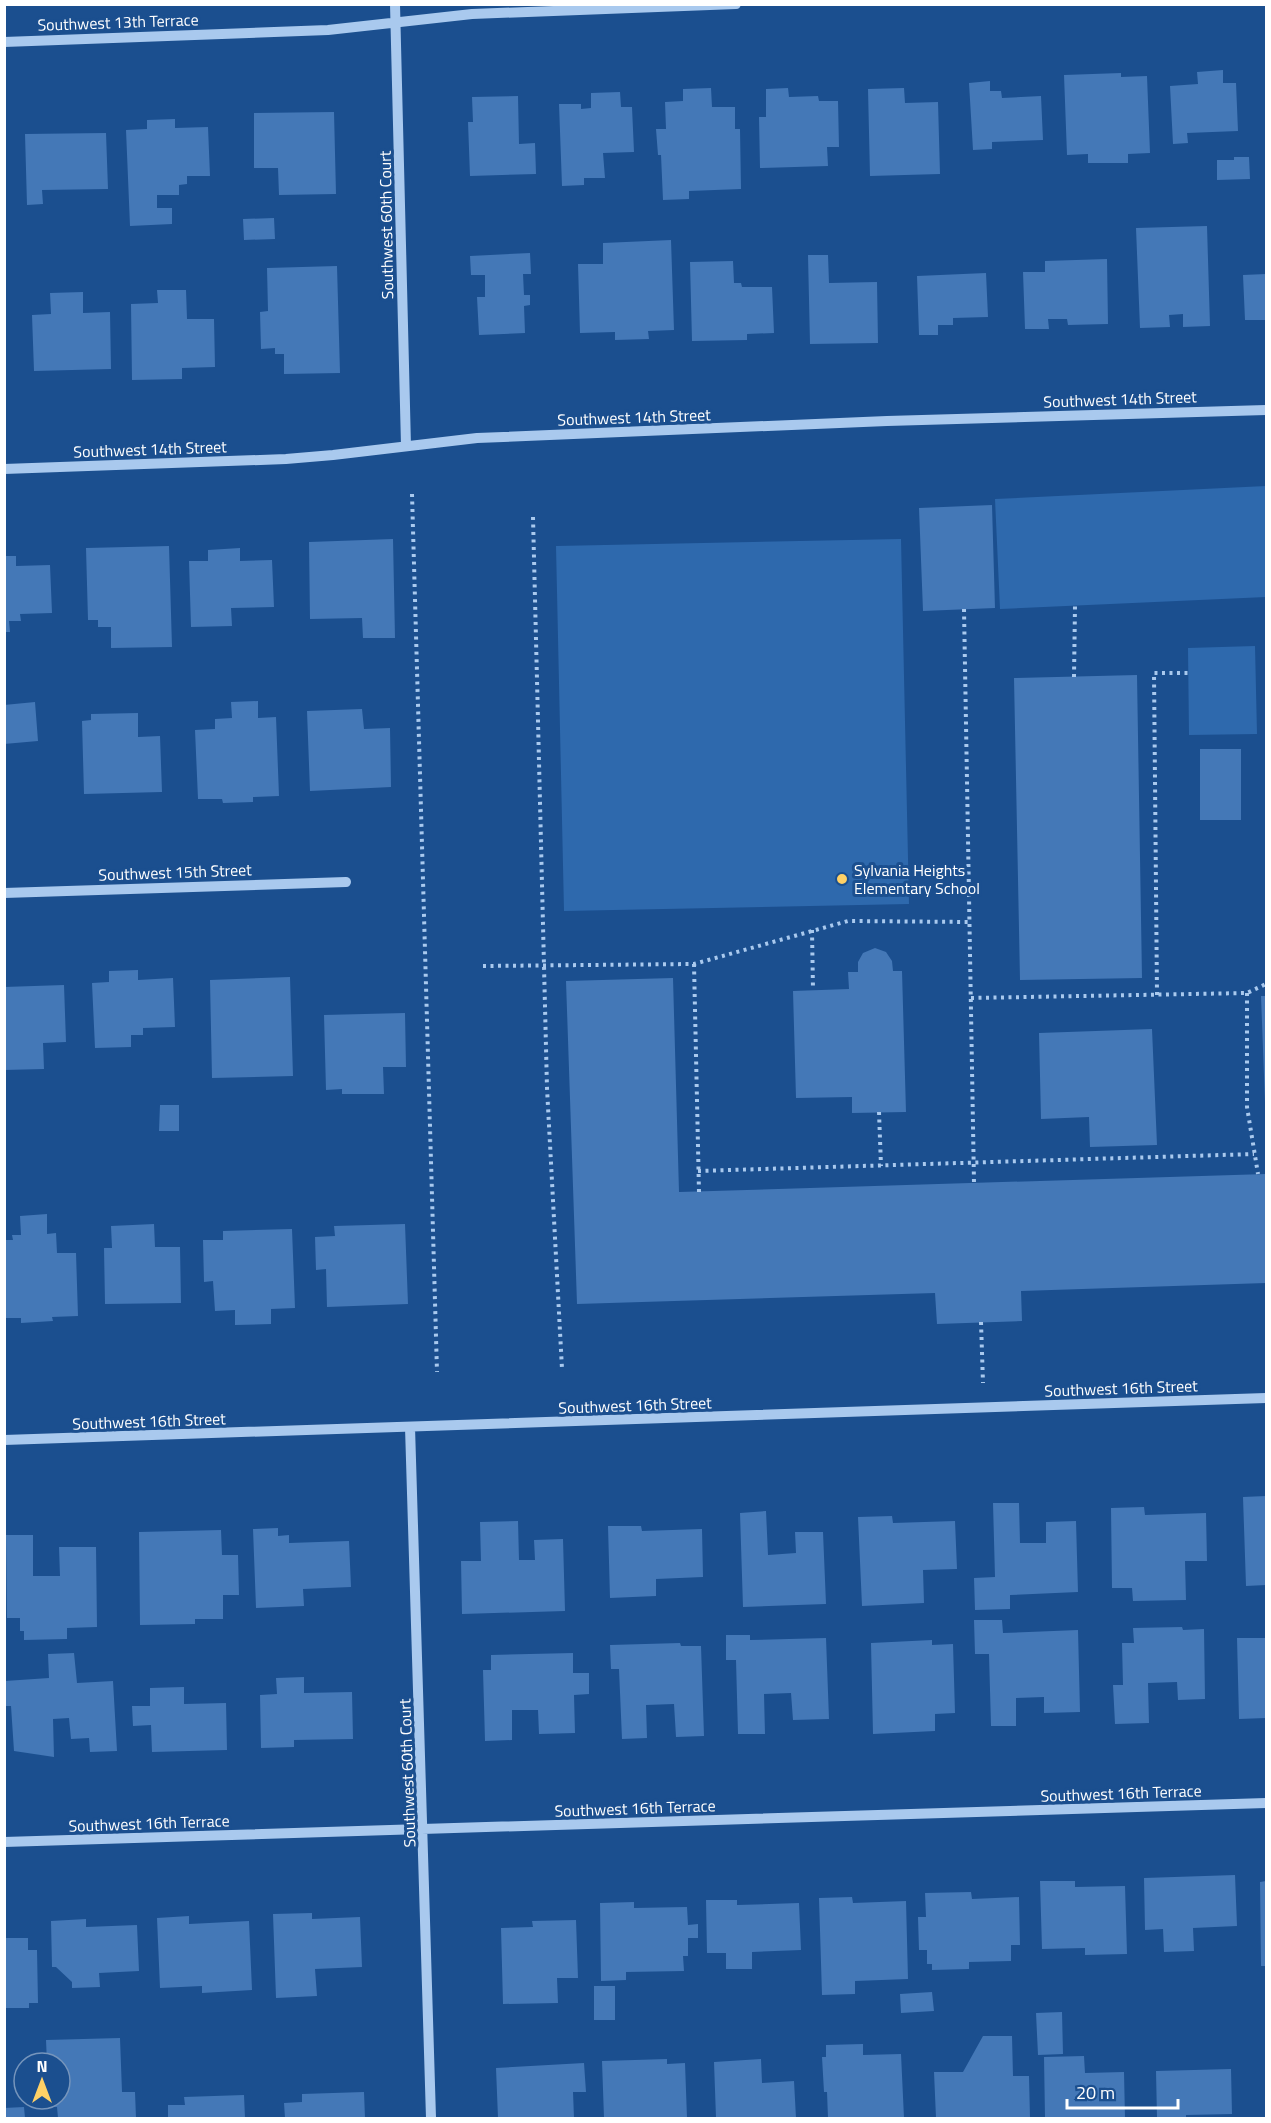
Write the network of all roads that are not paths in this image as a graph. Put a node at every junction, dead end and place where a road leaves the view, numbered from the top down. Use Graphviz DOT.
graph roads {
  1 [pos="395,4"];
  2 [pos="736,4"];
  3 [pos="396,23"];
  4 [pos="4,42"];
  5 [pos="1266,410"];
  6 [pos="406,446"];
  7 [pos="4,469"];
  8 [pos="346,882"];
  9 [pos="4,892"];
  10 [pos="1266,1398"];
  11 [pos="410,1427"];
  12 [pos="4,1440"];
  13 [pos="1266,1803"];
  14 [pos="424,1829"];
  15 [pos="4,1842"];
  16 [pos="431,2118"];
  1 -- 3 [label="street, Southwest 60th Court"];
  2 -- 3 [label="street, Southwest 13th Terrace"];
  3 -- 4 [label="street, Southwest 13th Terrace"];
  3 -- 6 [label="street, Southwest 60th Court"];
  5 -- 6 [label="street, Southwest 14th Street"];
  6 -- 7 [label="street, Southwest 14th Street"];
  8 -- 9 [label="street, Southwest 15th Street"];
  10 -- 11 [label="street, Southwest 16th Street"];
  11 -- 12 [label="street, Southwest 16th Street"];
  11 -- 14 [label="street, Southwest 60th Court"];
  13 -- 14 [label="street, Southwest 16th Terrace"];
  14 -- 15 [label="street, Southwest 16th Terrace"];
  14 -- 16 [label="street, Southwest 60th Court"];
}
